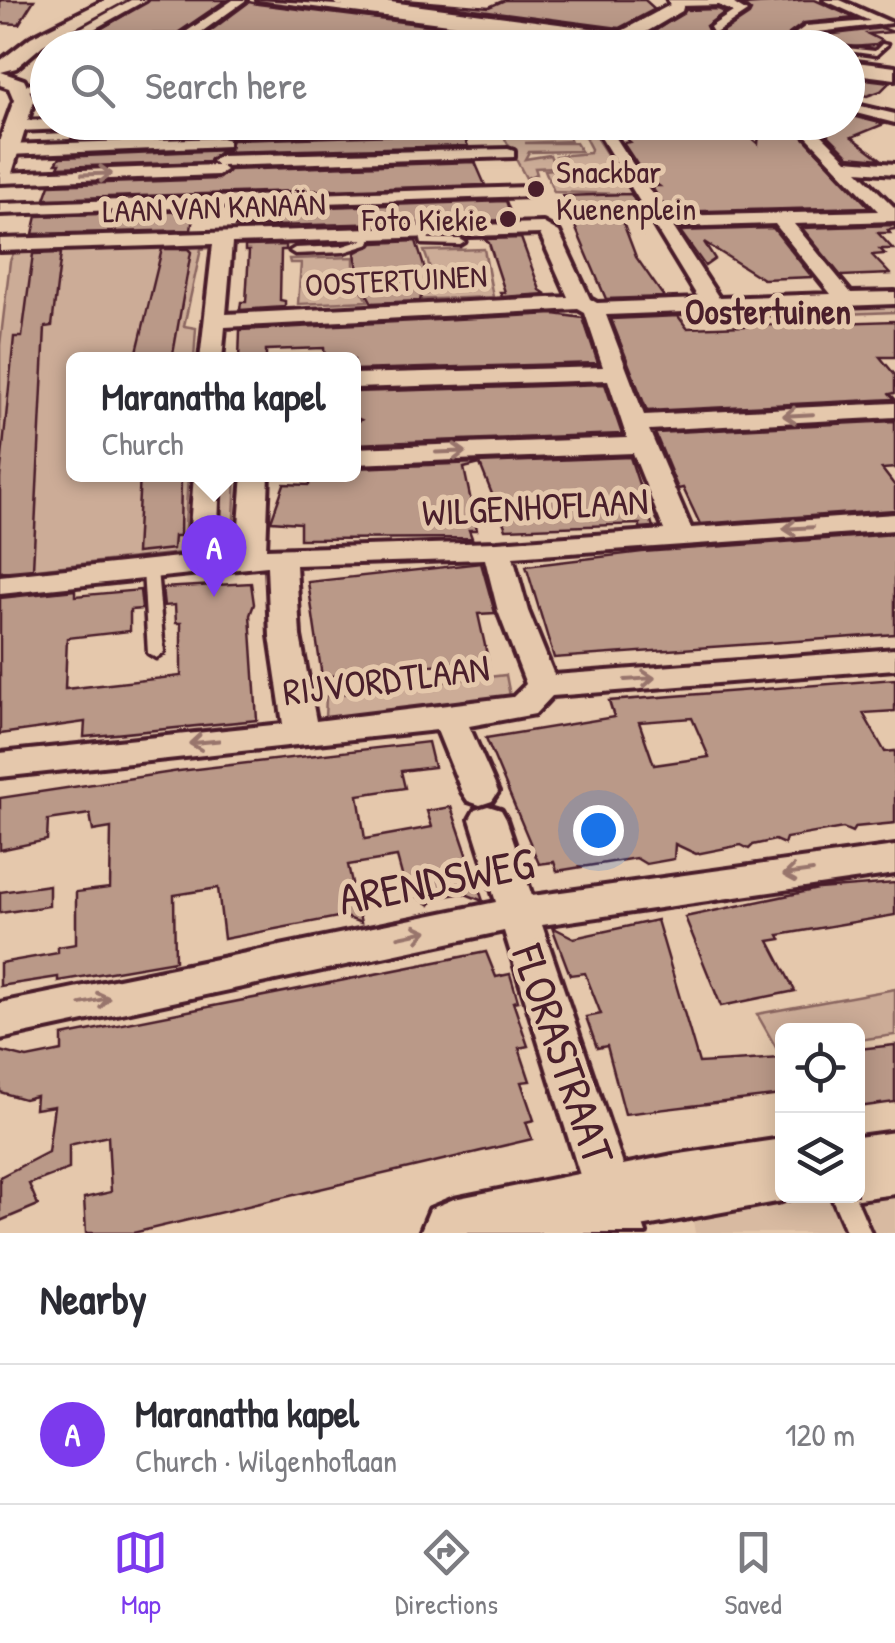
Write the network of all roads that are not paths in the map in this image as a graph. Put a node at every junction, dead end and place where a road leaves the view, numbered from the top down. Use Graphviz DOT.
graph roads {
  1 [pos="96,0"];
  2 [pos="118,0"];
  3 [pos="140,0"];
  4 [pos="240,0"];
  5 [pos="264,0"];
  6 [pos="744,0"];
  7 [pos="830,0"];
  8 [pos="330,2"];
  9 [pos="677,2"];
  10 [pos="721,2"];
  11 [pos="403,11"];
  12 [pos="303,15"];
  13 [pos="890,24"];
  14 [pos="476,25"];
  15 [pos="32,30"];
  16 [pos="57,30"];
  17 [pos="85,30"];
  18 [pos="200,30"];
  19 [pos="377,30"];
  20 [pos="465,30"];
  21 [pos="511,30"];
  22 [pos="564,30"];
  23 [pos="635,30"];
  24 [pos="714,30"];
  25 [pos="806,30"];
  26 [pos="30,31"];
  27 [pos="0,45"];
  28 [pos="884,46"];
  29 [pos="865,51"];
  30 [pos="30,52"];
  31 [pos="876,53"];
  32 [pos="895,56"];
  33 [pos="865,69"];
  34 [pos="895,73"];
  35 [pos="14,78"];
  36 [pos="865,112"];
  37 [pos="895,119"];
  38 [pos="30,125"];
  39 [pos="17,126"];
  40 [pos="284,140"];
  41 [pos="501,140"];
  42 [pos="607,140"];
  43 [pos="818,140"];
  44 [pos="222,145"];
  45 [pos="6,150"];
  46 [pos="508,154"];
  47 [pos="842,165"];
  48 [pos="895,168"];
  49 [pos="0,175"];
  50 [pos="526,192"];
  51 [pos="215,202"];
  52 [pos="0,209"];
  53 [pos="894,216"];
  54 [pos="780,220"];
  55 [pos="660,222"];
  56 [pos="421,230"];
  57 [pos="547,230"];
  58 [pos="368,232"];
  59 [pos="217,237"];
  60 [pos="460,242"];
  61 [pos="0,245"];
  62 [pos="294,251"];
  63 [pos="895,282"];
  64 [pos="839,292"];
  65 [pos="708,298"];
  66 [pos="895,298"];
  67 [pos="591,313"];
  68 [pos="895,316"];
  69 [pos="214,320"];
  70 [pos="212,352"];
  71 [pos="617,373"];
  72 [pos="361,381"];
  73 [pos="895,410"];
  74 [pos="640,434"];
  75 [pos="361,455"];
  76 [pos="207,482"];
  77 [pos="257,482"];
  78 [pos="895,522"];
  79 [pos="682,537"];
  80 [pos="497,550"];
  81 [pos="266,558"];
  82 [pos="202,562"];
  83 [pos="150,569"];
  84 [pos="0,585"];
  85 [pos="156,652"];
  86 [pos="895,659"];
  87 [pos="543,686"];
  88 [pos="449,718"];
  89 [pos="302,732"];
  90 [pos="0,765"];
  91 [pos="895,860"];
  92 [pos="516,913"];
  93 [pos="0,1021"];
  94 [pos="895,1162"];
  95 [pos="865,1167"];
  96 [pos="775,1171"];
  97 [pos="775,1185"];
  98 [pos="846,1203"];
  99 [pos="613,1216"];
  100 [pos="454,1233"];
  101 [pos="859,1233"];
  1 -- 15 [label="street"];
  2 -- 16 [label="street"];
  3 -- 17 [label="street"];
  4 -- 18 [label="street"];
  5 -- 8 [label="street"];
  6 -- 10 [label="street"];
  7 -- 13 [label="street"];
  8 -- 11 [label="street"];
  8 -- 12 [label="street"];
  9 -- 10 [label="street"];
  9 -- 23 [label="street"];
  10 -- 24 [label="street"];
  11 -- 14 [label="street"];
  11 -- 19 [label="street"];
  11 -- 22 [label="street"];
  13 -- 25 [label="street"];
  14 -- 20 [label="street"];
  14 -- 21 [label="street"];
  26 -- 27 [label="street"];
  28 -- 31 [label="lane"];
  29 -- 31 [label="lane"];
  30 -- 35 [label="street"];
  31 -- 32 [label="lane"];
  33 -- 34 [label="street"];
  35 -- 39 [label="street"];
  36 -- 37 [label="street"];
  38 -- 39 [label="street"];
  39 -- 45 [label="street"];
  40 -- 44 [label="street"];
  41 -- 46 [label="street"];
  42 -- 55 [label="street"];
  43 -- 47 [label="street"];
  44 -- 45 [label="street"];
  44 -- 46 [label="street"];
  49 -- 44 [label="street, one-way"];
  44 -- 51 [label="street"];
  45 -- 49 [label="street"];
  46 -- 50 [label="street"];
  47 -- 48 [label="street"];
  47 -- 53 [label="street"];
  50 -- 51 [label="street"];
  50 -- 57 [label="street"];
  51 -- 52 [label="street"];
  51 -- 59 [label="street"];
  53 -- 54 [label="street"];
  54 -- 55 [label="street"];
  54 -- 64 [label="street"];
  55 -- 65 [label="street"];
  56 -- 57 [label="street, LAAN VAN KANAÄN"];
  56 -- 58 [label="street, LAAN VAN KANAÄN"];
  56 -- 60 [label="lane"];
  57 -- 67 [label="street"];
  58 -- 59 [label="street, LAAN VAN KANAÄN"];
  58 -- 62 [label="lane"];
  59 -- 61 [label="street, LAAN VAN KANAÄN"];
  59 -- 69 [label="street"];
  63 -- 64 [label="street, OOSTERTUINEN"];
  64 -- 65 [label="street, OOSTERTUINEN"];
  64 -- 66 [label="street, OOSTERTUINEN"];
  65 -- 67 [label="street, OOSTERTUINEN"];
  67 -- 68 [label="street, OOSTERTUINEN"];
  67 -- 69 [label="street, OOSTERTUINEN"];
  67 -- 71 [label="street"];
  69 -- 70 [label="street"];
  71 -- 72 [label="street"];
  71 -- 74 [label="street"];
  73 -- 74 [label="street, one-way"];
  75 -- 74 [label="street, one-way"];
  74 -- 79 [label="street"];
  76 -- 82 [label="street"];
  77 -- 81 [label="street"];
  78 -- 79 [label="street, WILGENHOFLAAN, one-way"];
  79 -- 80 [label="street, WILGENHOFLAAN"];
  80 -- 81 [label="street, WILGENHOFLAAN"];
  80 -- 87 [label="street"];
  81 -- 82 [label="street, WILGENHOFLAAN"];
  81 -- 89 [label="street"];
  82 -- 83 [label="street, WILGENHOFLAAN"];
  83 -- 84 [label="street, WILGENHOFLAAN"];
  83 -- 85 [label="lane"];
  87 -- 86 [label="street, RIJVORDTLAAN, one-way"];
  87 -- 88 [label="street, RIJVORDTLAAN"];
  88 -- 89 [label="street, RIJVORDTLAAN"];
  88 -- 92 [label="street, FLORASTRAAT"];
  89 -- 90 [label="street, RIJVORDTLAAN, one-way"];
  91 -- 92 [label="street, ARENDSWEG, one-way"];
  93 -- 92 [label="street, ARENDSWEG, one-way"];
  92 -- 99 [label="street, FLORASTRAAT"];
  94 -- 95 [label="street"];
  96 -- 99 [label="street"];
  97 -- 99 [label="street"];
  98 -- 101 [label="lane"];
  99 -- 100 [label="street"];
}
